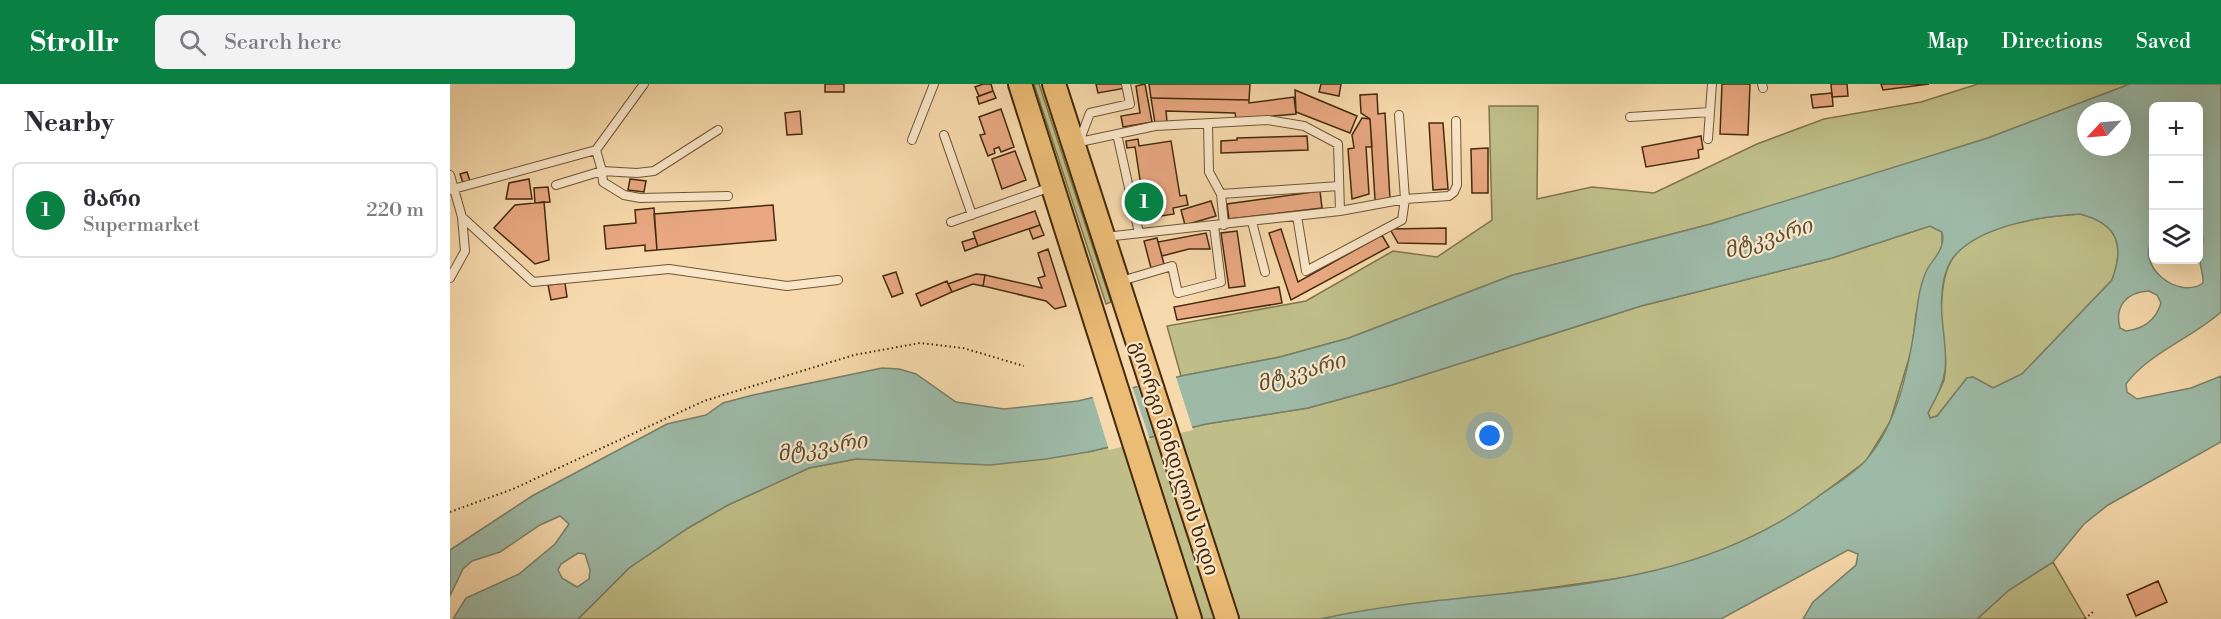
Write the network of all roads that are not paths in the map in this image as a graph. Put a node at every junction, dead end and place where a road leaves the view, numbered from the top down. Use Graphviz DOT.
graph roads {
  1 [pos="644,84"];
  2 [pos="934,84"];
  3 [pos="1020,84"];
  4 [pos="1054,84"];
  5 [pos="1126,84"];
  6 [pos="1712,84"];
  7 [pos="1710,111"];
  8 [pos="1399,115"];
  9 [pos="1630,117"];
  10 [pos="1456,121"];
  11 [pos="1208,124"];
  12 [pos="718,130"];
  13 [pos="1117,134"];
  14 [pos="944,135"];
  15 [pos="912,140"];
  16 [pos="1708,140"];
  17 [pos="1076,143"];
  18 [pos="596,150"];
  19 [pos="602,171"];
  20 [pos="450,175"];
  21 [pos="556,185"];
  22 [pos="1339,186"];
  23 [pos="1052,187"];
  24 [pos="452,190"];
  25 [pos="1221,194"];
  26 [pos="728,196"];
  27 [pos="1405,200"];
  28 [pos="1340,211"];
  29 [pos="972,215"];
  30 [pos="1297,216"];
  31 [pos="462,217"];
  32 [pos="951,222"];
  33 [pos="1252,222"];
  34 [pos="1224,225"];
  35 [pos="1214,226"];
  36 [pos="1139,233"];
  37 [pos="1104,237"];
  38 [pos="1264,272"];
  39 [pos="450,278"];
  40 [pos="838,280"];
  41 [pos="1120,289"];
  42 [pos="1190,619"];
  43 [pos="1227,619"];
  1 -- 18 [label="lane"];
  2 -- 15 [label="lane"];
  3 -- 23 [label="main road, გიორგი მინდელის ხიდი"];
  4 -- 17 [label="main road, გიორგი მინდელის ხიდი"];
  5 -- 17 [label="lane"];
  6 -- 7 [label="lane"];
  7 -- 9 [label="lane"];
  7 -- 16 [label="lane"];
  8 -- 27 [label="lane"];
  10 -- 27 [label="lane"];
  11 -- 13 [label="lane"];
  11 -- 22 [label="lane"];
  11 -- 25 [label="lane"];
  12 -- 19 [label="lane"];
  13 -- 17 [label="lane"];
  13 -- 36 [label="lane"];
  14 -- 29 [label="lane"];
  17 -- 37 [label="main road, გიორგი მინდელის ხიდი"];
  18 -- 19 [label="lane"];
  18 -- 24 [label="lane"];
  19 -- 21 [label="lane"];
  19 -- 26 [label="lane"];
  20 -- 24 [label="lane"];
  22 -- 25 [label="lane"];
  22 -- 28 [label="lane"];
  23 -- 29 [label="lane"];
  23 -- 42 [label="main road, გიორგი მინდელის ხიდი"];
  24 -- 31 [label="lane"];
  25 -- 34 [label="lane"];
  27 -- 28 [label="lane"];
  27 -- 30 [label="lane"];
  28 -- 30 [label="lane"];
  29 -- 32 [label="lane"];
  30 -- 33 [label="lane"];
  31 -- 39 [label="lane"];
  31 -- 40 [label="lane"];
  33 -- 34 [label="lane"];
  33 -- 38 [label="lane"];
  34 -- 35 [label="lane"];
  35 -- 36 [label="lane"];
  35 -- 41 [label="lane"];
  36 -- 37 [label="lane"];
  37 -- 41 [label="main road, გიორგი მინდელის ხიდი"];
  41 -- 43 [label="main road, გიორგი მინდელის ხიდი"];
}
